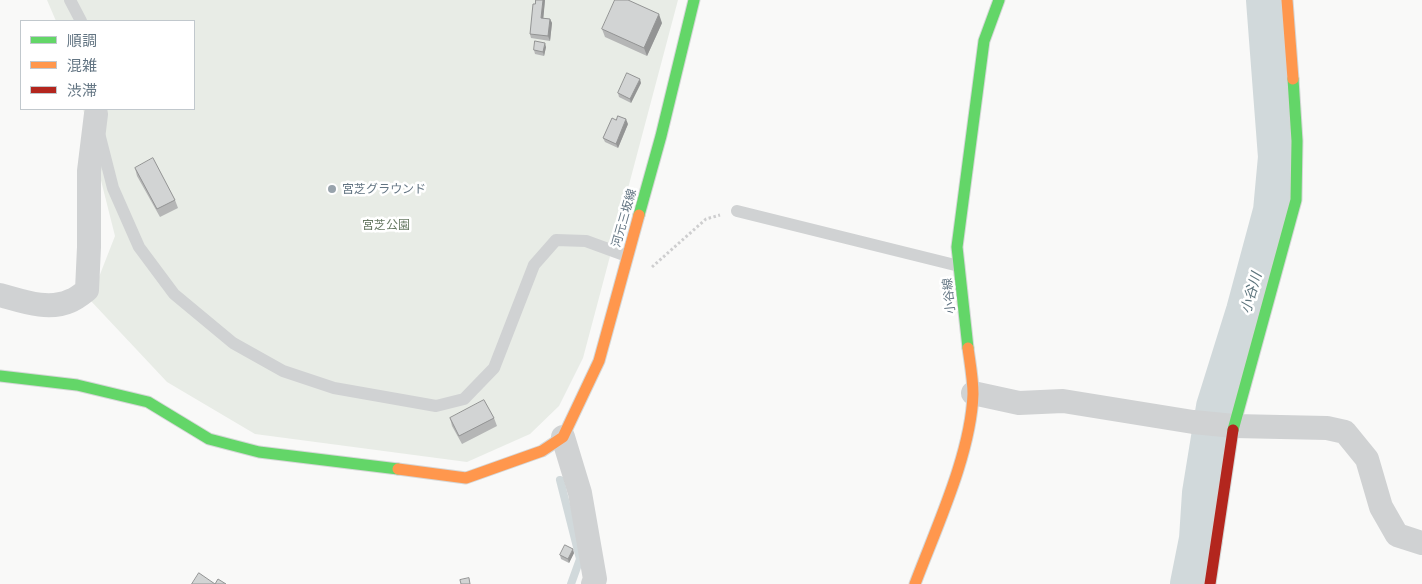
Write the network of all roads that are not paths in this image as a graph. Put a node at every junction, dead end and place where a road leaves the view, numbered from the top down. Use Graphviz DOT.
graph roads {
  1 [pos="70,0"];
  2 [pos="694,0"];
  3 [pos="999,0"];
  4 [pos="1287,0"];
  5 [pos="80,20"];
  6 [pos="96,111"];
  7 [pos="737,211"];
  8 [pos="627,256"];
  9 [pos="959,266"];
  10 [pos="0,296"];
  11 [pos="0,376"];
  12 [pos="973,393"];
  13 [pos="1234,426"];
  14 [pos="563,437"];
  15 [pos="1422,543"];
  16 [pos="592,584"];
  17 [pos="915,584"];
  18 [pos="1210,584"];
  1 -- 5 [label="lane"];
  2 -- 8 [label="street, 河元三坂線"];
  3 -- 9 [label="street, 小谷線"];
  4 -- 13 [label="street"];
  6 -- 8 [label="lane"];
  6 -- 10 [label="street"];
  7 -- 9 [label="lane"];
  8 -- 14 [label="street, 河元三坂線"];
  9 -- 12 [label="street, 小谷線"];
  11 -- 14 [label="street"];
  12 -- 13 [label="street"];
  12 -- 17 [label="street, 小谷線"];
  13 -- 15 [label="street"];
  13 -- 18 [label="street"];
  14 -- 16 [label="street"];
}
